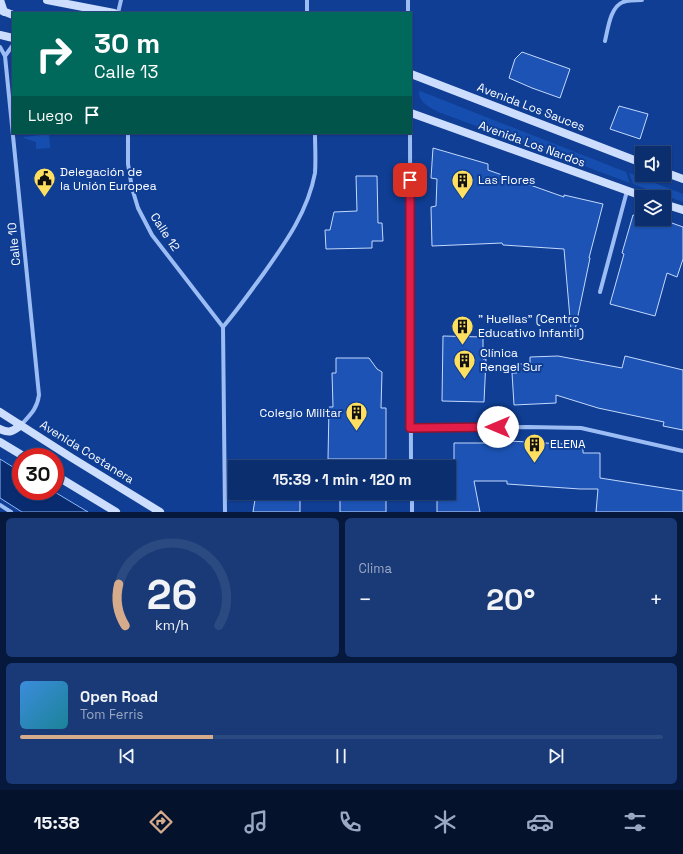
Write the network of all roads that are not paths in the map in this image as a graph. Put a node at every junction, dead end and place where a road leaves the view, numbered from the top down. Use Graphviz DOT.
graph roads {
  1 [pos="0,0"];
  2 [pos="47,0"];
  3 [pos="121,0"];
  4 [pos="307,0"];
  5 [pos="408,0"];
  6 [pos="642,0"];
  7 [pos="2,11"];
  8 [pos="109,12"];
  9 [pos="118,12"];
  10 [pos="308,12"];
  11 [pos="408,12"];
  12 [pos="12,15"];
  13 [pos="0,35"];
  14 [pos="12,38"];
  15 [pos="605,41"];
  16 [pos="12,46"];
  17 [pos="0,47"];
  18 [pos="5,56"];
  19 [pos="412,74"];
  20 [pos="412,113"];
  21 [pos="12,126"];
  22 [pos="13,134"];
  23 [pos="128,134"];
  24 [pos="315,134"];
  25 [pos="410,134"];
  26 [pos="635,160"];
  27 [pos="671,175"];
  28 [pos="683,179"];
  29 [pos="627,191"];
  30 [pos="635,194"];
  31 [pos="671,206"];
  32 [pos="683,210"];
  33 [pos="600,292"];
  34 [pos="223,327"];
  35 [pos="0,412"];
  36 [pos="21,425"];
  37 [pos="410,428"];
  38 [pos="0,429"];
  39 [pos="0,442"];
  40 [pos="12,449"];
  41 [pos="683,451"];
  42 [pos="411,460"];
  43 [pos="64,480"];
  44 [pos="412,500"];
  45 [pos="0,505"];
  46 [pos="11,512"];
  47 [pos="116,512"];
  48 [pos="160,512"];
  49 [pos="225,512"];
  50 [pos="412,512"];
  1 -- 7 [label="street"];
  2 -- 8 [label="street"];
  3 -- 9 [label="street"];
  4 -- 10 [label="street"];
  5 -- 11 [label="street"];
  6 -- 15 [label="street"];
  7 -- 12 [label="street"];
  13 -- 14 [label="street"];
  16 -- 18 [label="street"];
  17 -- 18 [label="street"];
  18 -- 21 [label="street, Calle 10"];
  19 -- 26 [label="street, Avenida Los Sauces"];
  20 -- 29 [label="street, Avenida Los Nardos"];
  22 -- 36 [label="street, Calle 10"];
  23 -- 34 [label="street, Calle 12"];
  24 -- 34 [label="street"];
  25 -- 37 [label="street"];
  27 -- 28 [label="street"];
  29 -- 30 [label="street, Avenida Los Nardos"];
  29 -- 33 [label="street"];
  31 -- 32 [label="street"];
  34 -- 49 [label="street"];
  35 -- 36 [label="street, Avenida Costanera"];
  36 -- 38 [label="street"];
  36 -- 48 [label="street, Avenida Costanera"];
  37 -- 41 [label="street"];
  37 -- 42 [label="street"];
  39 -- 40 [label="street"];
  43 -- 47 [label="street"];
  44 -- 50 [label="street"];
  45 -- 46 [label="street"];
}
